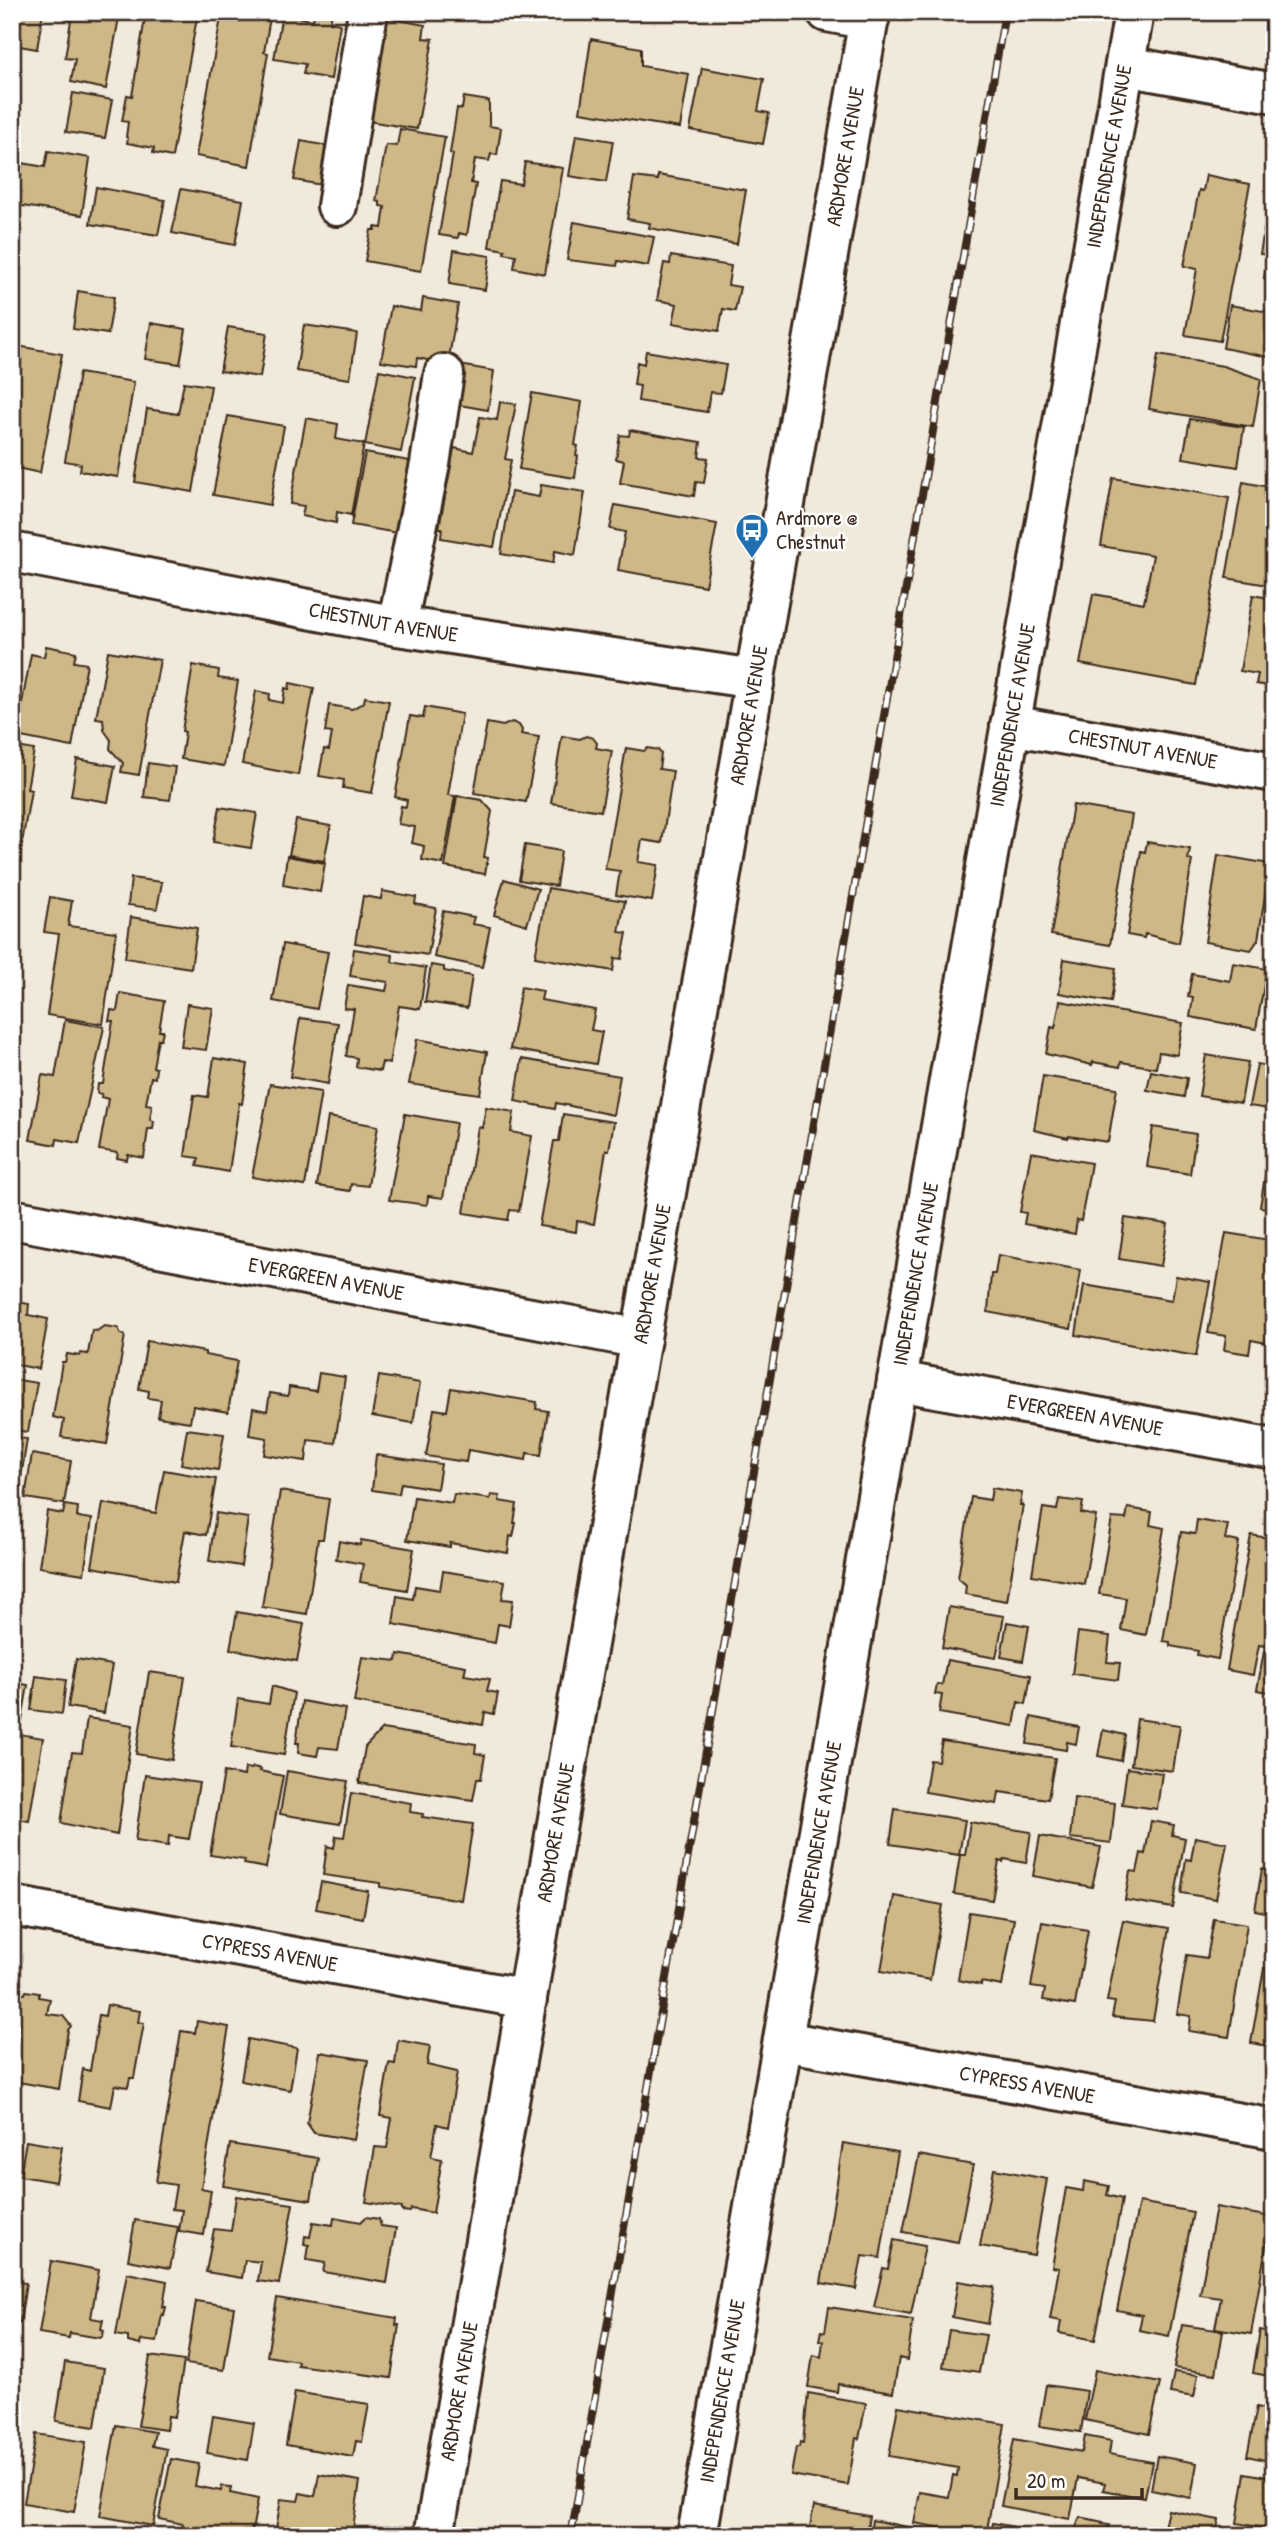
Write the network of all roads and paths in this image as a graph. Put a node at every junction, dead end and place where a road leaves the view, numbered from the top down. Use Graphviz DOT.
graph roads {
  1 [pos="368,12"];
  2 [pos="827,12"];
  3 [pos="1134,12"];
  4 [pos="870,16"];
  5 [pos="1125,66"];
  6 [pos="1274,93"];
  7 [pos="337,206"];
  8 [pos="444,374"];
  9 [pos="12,552"];
  10 [pos="397,626"];
  11 [pos="755,679"];
  12 [pos="1010,725"];
  13 [pos="1274,772"];
  14 [pos="12,1219"];
  15 [pos="641,1339"];
  16 [pos="897,1381"];
  17 [pos="1274,1449"];
  18 [pos="12,1906"];
  19 [pos="527,1999"];
  20 [pos="783,2041"];
  21 [pos="1274,2129"];
  22 [pos="435,2536"];
  23 [pos="697,2536"];
  1 -- 7 [label="street"];
  2 -- 4 [label="street"];
  3 -- 5 [label="street, INDEPENDENCE AVENUE"];
  4 -- 11 [label="street, ARDMORE AVENUE"];
  5 -- 6 [label="street"];
  5 -- 12 [label="street, INDEPENDENCE AVENUE"];
  8 -- 10 [label="street"];
  9 -- 10 [label="street, CHESTNUT AVENUE"];
  10 -- 11 [label="street, CHESTNUT AVENUE"];
  11 -- 15 [label="street, ARDMORE AVENUE"];
  12 -- 13 [label="street, CHESTNUT AVENUE"];
  12 -- 16 [label="street, INDEPENDENCE AVENUE"];
  14 -- 15 [label="street, EVERGREEN AVENUE"];
  15 -- 19 [label="street, ARDMORE AVENUE"];
  16 -- 17 [label="street, EVERGREEN AVENUE"];
  16 -- 20 [label="street, INDEPENDENCE AVENUE"];
  18 -- 19 [label="street, CYPRESS AVENUE"];
  19 -- 22 [label="street, ARDMORE AVENUE"];
  20 -- 21 [label="street, CYPRESS AVENUE"];
  20 -- 23 [label="street, INDEPENDENCE AVENUE"];
}
